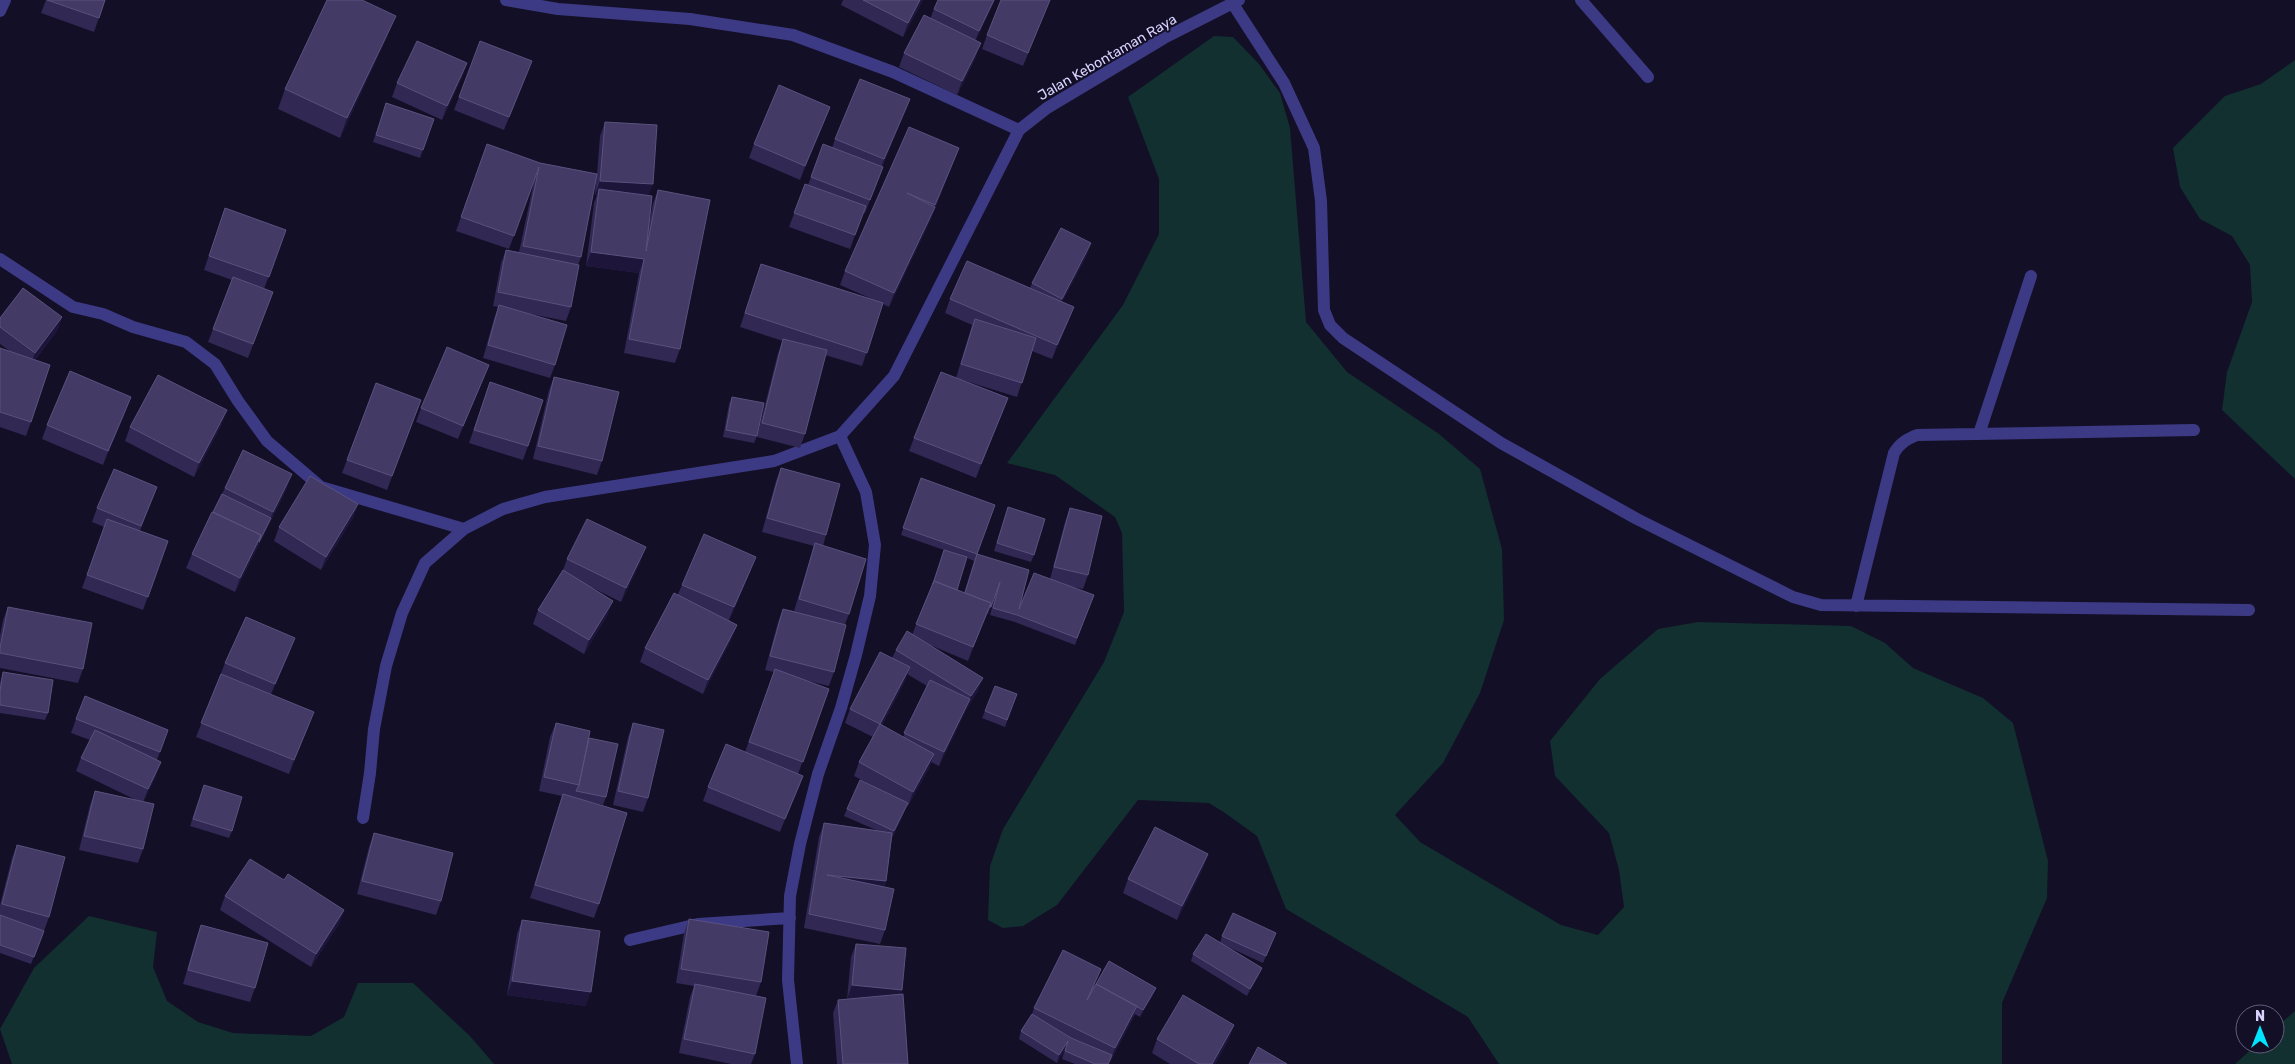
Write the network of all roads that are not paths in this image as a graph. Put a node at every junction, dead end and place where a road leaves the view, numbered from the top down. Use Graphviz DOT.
graph roads {
  1 [pos="5,0"];
  2 [pos="506,0"];
  3 [pos="1581,0"];
  4 [pos="1236,2"];
  5 [pos="0,11"];
  6 [pos="1648,77"];
  7 [pos="1019,130"];
  8 [pos="0,259"];
  9 [pos="2031,276"];
  10 [pos="2194,430"];
  11 [pos="1978,434"];
  12 [pos="840,436"];
  13 [pos="464,529"];
  14 [pos="1856,606"];
  15 [pos="2249,610"];
  16 [pos="363,818"];
  17 [pos="790,918"];
  18 [pos="630,940"];
  19 [pos="797,1064"];
  1 -- 5 [label="street"];
  2 -- 7 [label="street"];
  3 -- 6 [label="street"];
  4 -- 7 [label="street, Jalan Kebontaman Raya"];
  4 -- 14 [label="street"];
  7 -- 12 [label="street"];
  8 -- 13 [label="street"];
  9 -- 11 [label="street"];
  10 -- 11 [label="street"];
  11 -- 14 [label="street"];
  12 -- 13 [label="street"];
  12 -- 17 [label="street"];
  13 -- 16 [label="street"];
  14 -- 15 [label="street"];
  17 -- 18 [label="street"];
  17 -- 19 [label="street"];
}
